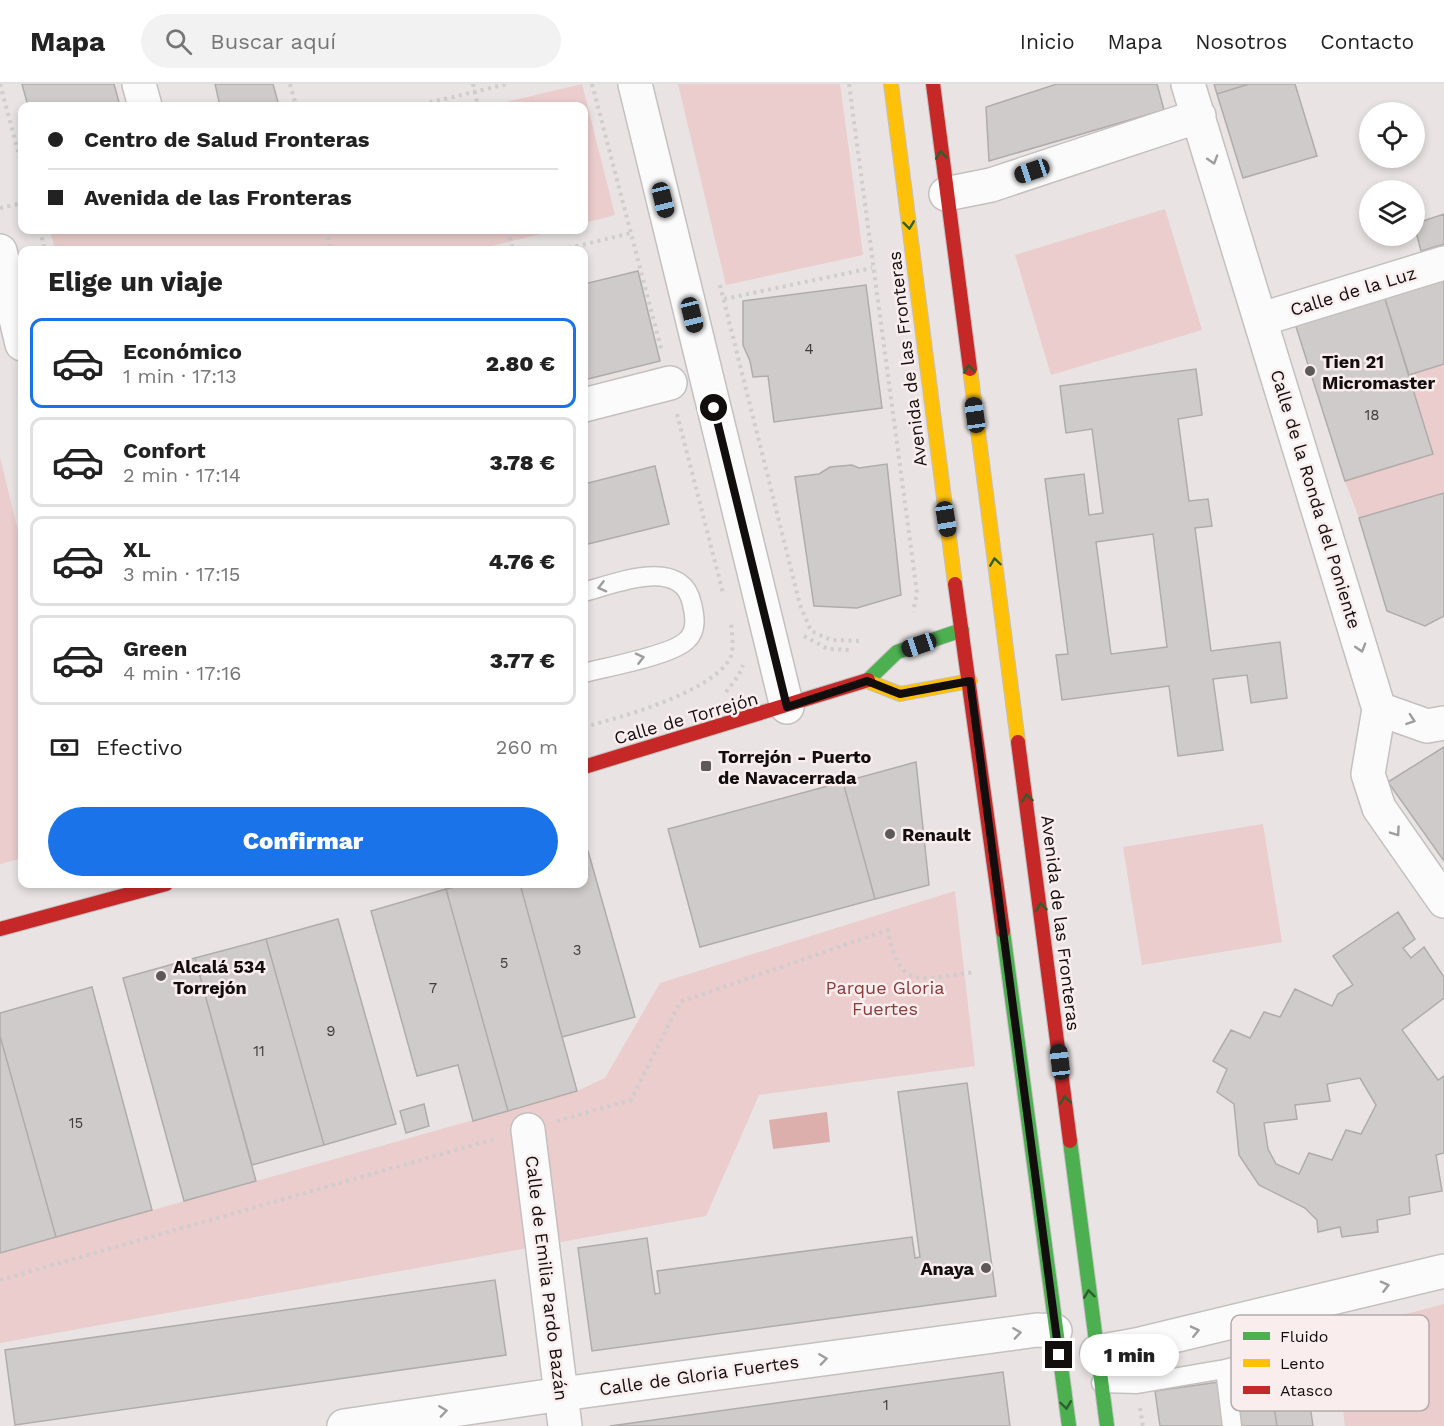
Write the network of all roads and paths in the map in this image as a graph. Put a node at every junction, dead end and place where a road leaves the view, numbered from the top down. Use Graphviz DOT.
graph roads {
  1 [pos="0,84"];
  2 [pos="139,84"];
  3 [pos="290,84"];
  4 [pos="473,84"];
  5 [pos="507,84"];
  6 [pos="592,84"];
  7 [pos="635,84"];
  8 [pos="849,84"];
  9 [pos="891,84"];
  10 [pos="933,84"];
  11 [pos="1188,84"];
  12 [pos="475,92"];
  13 [pos="144,102"];
  14 [pos="295,102"];
  15 [pos="432,102"];
  16 [pos="477,102"];
  17 [pos="1199,116"];
  18 [pos="18,151"];
  19 [pos="946,194"];
  20 [pos="18,204"];
  21 [pos="0,208"];
  22 [pos="631,233"];
  23 [pos="577,246"];
  24 [pos="0,251"];
  25 [pos="1444,263"];
  26 [pos="872,268"];
  27 [pos="718,276"];
  28 [pos="724,299"];
  29 [pos="1262,319"];
  30 [pos="18,327"];
  31 [pos="670,383"];
  32 [pos="588,404"];
  33 [pos="588,591"];
  34 [pos="725,602"];
  35 [pos="728,614"];
  36 [pos="906,620"];
  37 [pos="1002,620"];
  38 [pos="963,630"];
  39 [pos="871,637"];
  40 [pos="588,672"];
  41 [pos="1011,675"];
  42 [pos="867,681"];
  43 [pos="970,681"];
  44 [pos="787,707"];
  45 [pos="1379,709"];
  46 [pos="1444,723"];
  47 [pos="588,726"];
  48 [pos="588,766"];
  49 [pos="151,888"];
  50 [pos="1444,901"];
  51 [pos="0,929"];
  52 [pos="528,1130"];
  53 [pos="1444,1271"];
  54 [pos="1316,1302"];
  55 [pos="1262,1315"];
  56 [pos="1312,1315"];
  57 [pos="1231,1322"];
  58 [pos="1055,1331"];
  59 [pos="1099,1367"];
  60 [pos="1231,1368"];
  61 [pos="1225,1369"];
  62 [pos="562,1394"];
  63 [pos="344,1426"];
  64 [pos="566,1426"];
  65 [pos="1069,1426"];
  66 [pos="1107,1426"];
  67 [pos="1232,1426"];
  1 -- 18 [label="path"];
  2 -- 13 [label="street"];
  3 -- 14 [label="path"];
  4 -- 12 [label="path"];
  5 -- 12 [label="path"];
  6 -- 22 [label="path"];
  7 -- 44 [label="street"];
  8 -- 26 [label="path"];
  9 -- 38 [label="main road, Avenida de las Fronteras, one-way"];
  19 -- 10 [label="main road, Avenida de las Fronteras, one-way"];
  11 -- 17 [label="street, Calle de la Ronda del Poniente"];
  12 -- 15 [label="path"];
  12 -- 16 [label="path"];
  17 -- 19 [label="street"];
  17 -- 29 [label="street, Calle de la Ronda del Poniente, one-way"];
  37 -- 19 [label="main road, Avenida de las Fronteras, one-way"];
  20 -- 21 [label="path"];
  22 -- 23 [label="path"];
  22 -- 31 [label="path"];
  24 -- 30 [label="street"];
  25 -- 29 [label="street, Calle de la Luz"];
  26 -- 28 [label="path"];
  26 -- 36 [label="path"];
  27 -- 28 [label="path"];
  28 -- 39 [label="path"];
  29 -- 45 [label="street, Calle de la Ronda del Poniente, one-way"];
  31 -- 32 [label="street"];
  31 -- 34 [label="path"];
  40 -- 33 [label="lane, one-way"];
  35 -- 47 [label="path"];
  37 -- 38 [label="main road"];
  37 -- 41 [label="main road, Avenida de las Fronteras"];
  38 -- 42 [label="main road, Calle de Torrejón"];
  38 -- 43 [label="main road, Avenida de las Fronteras"];
  41 -- 43 [label="main road"];
  59 -- 41 [label="main road, Avenida de las Fronteras, one-way"];
  42 -- 43 [label="main road"];
  42 -- 44 [label="main road, Calle de Torrejón"];
  43 -- 58 [label="main road, Avenida de las Fronteras"];
  44 -- 48 [label="main road, Calle de Torrejón"];
  45 -- 46 [label="street, one-way"];
  45 -- 50 [label="street, Calle de la Ronda del Poniente, one-way"];
  49 -- 51 [label="main road"];
  52 -- 62 [label="street, Calle de Emilia Pardo Bazán"];
  54 -- 53 [label="street, one-way"];
  55 -- 54 [label="street, one-way"];
  54 -- 56 [label="lane"];
  59 -- 57 [label="street, one-way"];
  62 -- 58 [label="street, Calle de Gloria Fuertes, one-way"];
  58 -- 65 [label="main road, Avenida de las Fronteras, one-way"];
  59 -- 61 [label="lane"];
  59 -- 66 [label="main road, Avenida de las Fronteras"];
  60 -- 61 [label="lane"];
  61 -- 67 [label="lane"];
  63 -- 62 [label="street, Calle de Gloria Fuertes, one-way"];
  62 -- 64 [label="street, Calle de Emilia Pardo Bazán"];
}
